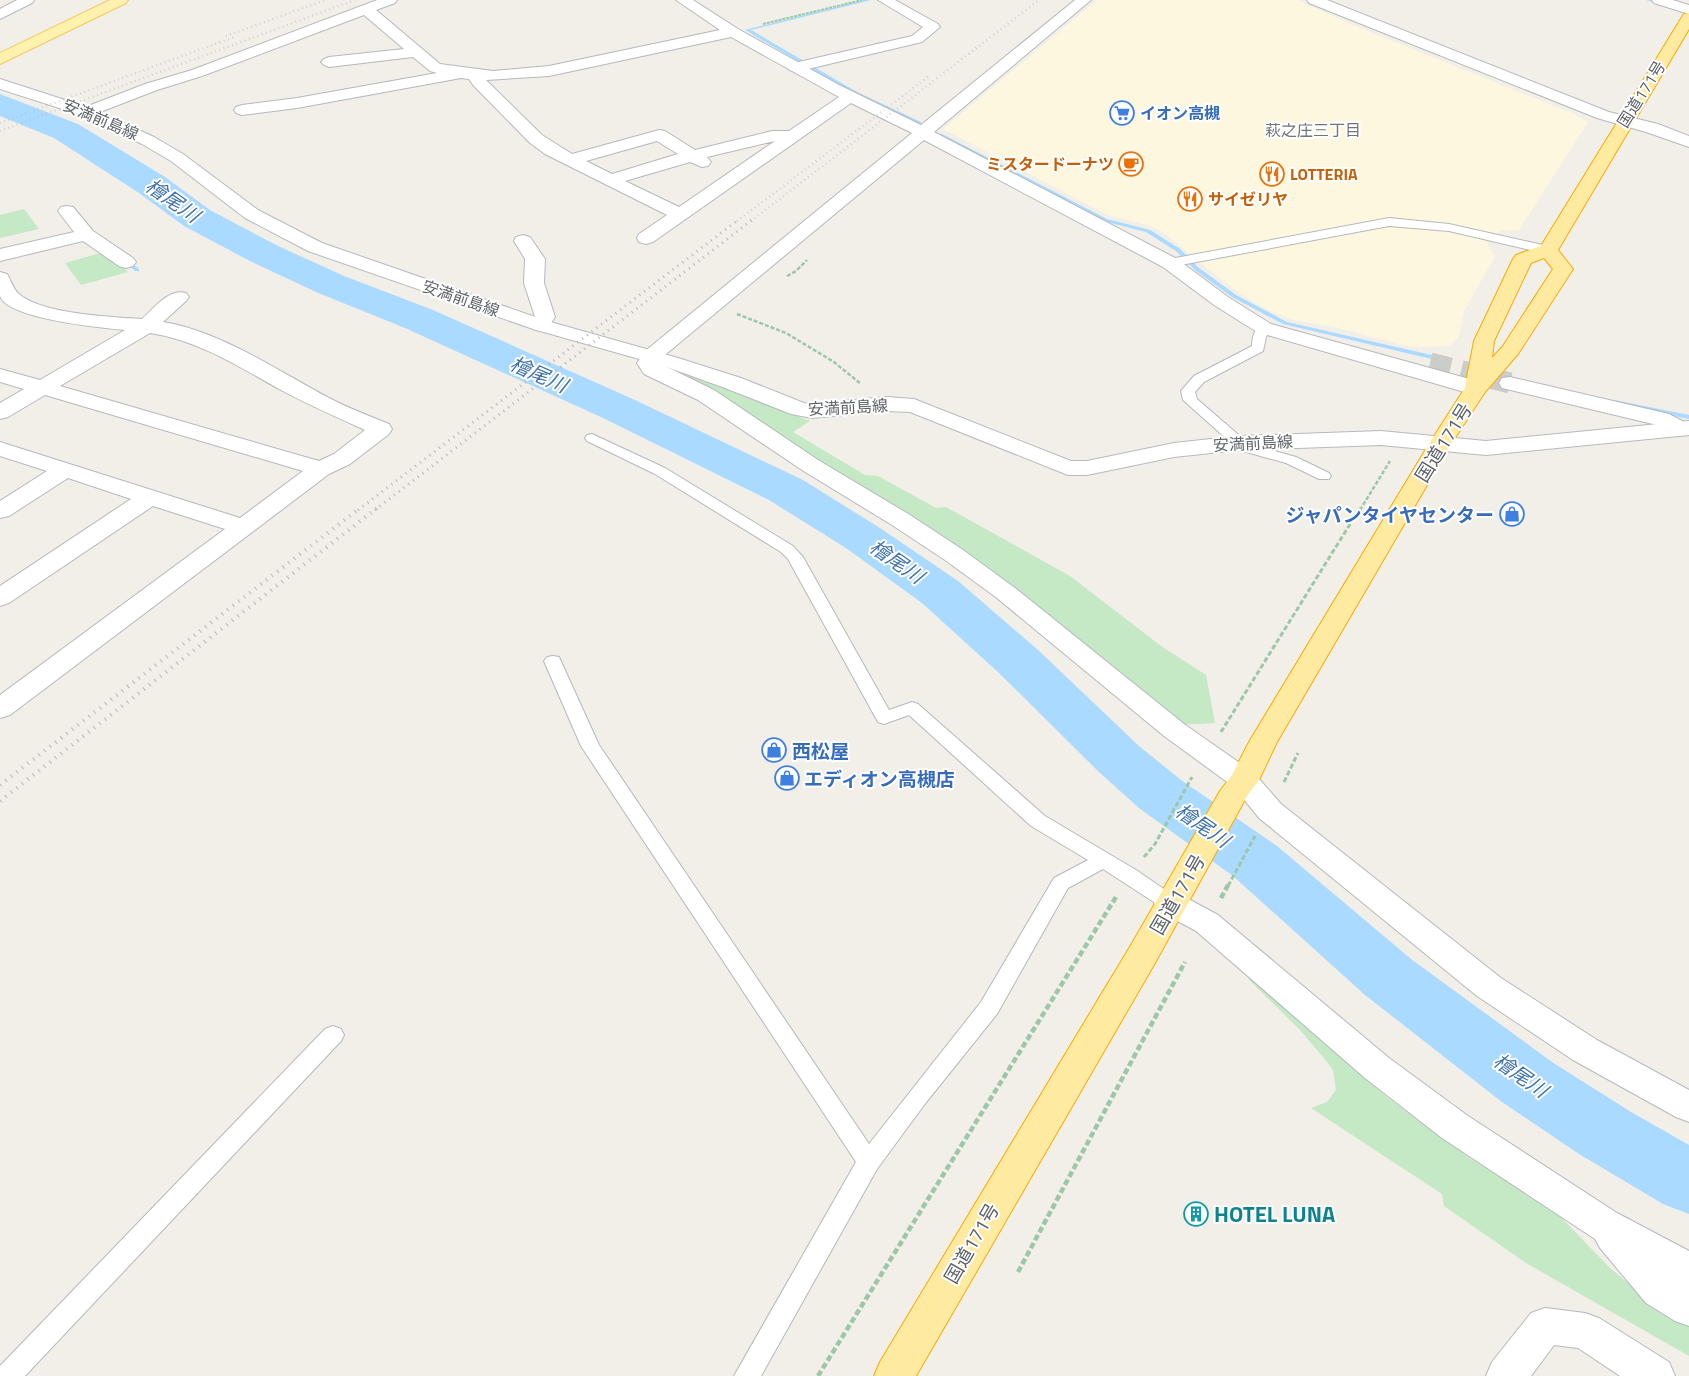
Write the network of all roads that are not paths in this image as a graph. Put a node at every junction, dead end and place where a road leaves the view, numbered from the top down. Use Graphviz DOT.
graph roads {
  1 [pos="27,0"];
  2 [pos="121,0"];
  3 [pos="390,0"];
  4 [pos="683,0"];
  5 [pos="885,0"];
  6 [pos="1084,0"];
  7 [pos="1314,0"];
  8 [pos="1659,0"];
  9 [pos="366,9"];
  10 [pos="1689,10"];
  11 [pos="0,15"];
  12 [pos="1689,17"];
  13 [pos="732,32"];
  14 [pos="418,52"];
  15 [pos="2,57"];
  16 [pos="330,62"];
  17 [pos="795,67"];
  18 [pos="467,74"];
  19 [pos="0,84"];
  20 [pos="850,97"];
  21 [pos="242,110"];
  22 [pos="89,112"];
  23 [pos="1624,120"];
  24 [pos="924,133"];
  25 [pos="793,136"];
  26 [pos="1689,142"];
  27 [pos="692,156"];
  28 [pos="570,160"];
  29 [pos="728,179"];
  30 [pos="610,180"];
  31 [pos="67,211"];
  32 [pos="681,214"];
  33 [pos="86,235"];
  34 [pos="646,238"];
  35 [pos="523,241"];
  36 [pos="1548,250"];
  37 [pos="0,255"];
  38 [pos="126,262"];
  39 [pos="1173,263"];
  40 [pos="0,278"];
  41 [pos="179,297"];
  42 [pos="540,325"];
  43 [pos="148,326"];
  44 [pos="1264,328"];
  45 [pos="1303,340"];
  46 [pos="652,356"];
  47 [pos="1430,363"];
  48 [pos="0,375"];
  49 [pos="1510,384"];
  50 [pos="43,388"];
  51 [pos="1476,388"];
  52 [pos="0,412"];
  53 [pos="1684,428"];
  54 [pos="592,438"];
  55 [pos="1239,442"];
  56 [pos="1440,444"];
  57 [pos="0,449"];
  58 [pos="65,470"];
  59 [pos="321,470"];
  60 [pos="1324,476"];
  61 [pos="150,497"];
  62 [pos="0,511"];
  63 [pos="243,527"];
  64 [pos="0,598"];
  65 [pos="553,661"];
  66 [pos="0,709"];
  67 [pos="1239,786"];
  68 [pos="1103,860"];
  69 [pos="1170,903"];
  70 [pos="333,1035"];
  71 [pos="1689,1107"];
  72 [pos="869,1162"];
  73 [pos="1604,1225"];
  74 [pos="1689,1270"];
  75 [pos="1689,1308"];
  76 [pos="8,1376"];
  77 [pos="747,1376"];
  78 [pos="894,1376"];
  79 [pos="1506,1376"];
  80 [pos="1655,1376"];
  1 -- 11 [label="street"];
  2 -- 15 [label="main road"];
  3 -- 9 [label="street"];
  4 -- 13 [label="street"];
  5 -- 17 [label="street"];
  6 -- 24 [label="street"];
  7 -- 23 [label="street"];
  8 -- 10 [label="street"];
  9 -- 14 [label="street"];
  9 -- 22 [label="street"];
  12 -- 23 [label="highway, 国道171号"];
  13 -- 17 [label="street"];
  13 -- 18 [label="street"];
  14 -- 16 [label="street"];
  14 -- 18 [label="street"];
  17 -- 20 [label="street"];
  18 -- 21 [label="street"];
  18 -- 28 [label="street"];
  19 -- 22 [label="street, 安満前島線"];
  20 -- 24 [label="street"];
  20 -- 25 [label="street"];
  22 -- 42 [label="street, 安満前島線"];
  23 -- 26 [label="street"];
  23 -- 36 [label="highway, 国道171号"];
  24 -- 39 [label="street"];
  24 -- 46 [label="street"];
  25 -- 27 [label="street"];
  25 -- 29 [label="street"];
  27 -- 28 [label="street"];
  27 -- 29 [label="street"];
  27 -- 30 [label="street"];
  28 -- 30 [label="street"];
  29 -- 32 [label="street"];
  30 -- 32 [label="street"];
  31 -- 33 [label="street"];
  32 -- 34 [label="street"];
  33 -- 37 [label="street"];
  33 -- 38 [label="street"];
  35 -- 42 [label="street"];
  36 -- 39 [label="lane"];
  36 -- 51 [label="highway, 国道171号"];
  36 -- 51 [label="highway, 国道171号"];
  39 -- 44 [label="street"];
  40 -- 43 [label="street"];
  41 -- 43 [label="street"];
  42 -- 46 [label="street, 安満前島線"];
  43 -- 50 [label="street"];
  43 -- 59 [label="street"];
  44 -- 45 [label="street"];
  44 -- 55 [label="lane"];
  45 -- 47 [label="street"];
  45 -- 51 [label="street"];
  46 -- 55 [label="street, 安満前島線"];
  46 -- 67 [label="street"];
  48 -- 50 [label="street"];
  49 -- 53 [label="street"];
  50 -- 52 [label="street"];
  50 -- 59 [label="street"];
  51 -- 56 [label="highway, 国道171号"];
  53 -- 56 [label="street, 安満前島線"];
  54 -- 68 [label="lane"];
  55 -- 56 [label="street, 安満前島線"];
  55 -- 60 [label="lane"];
  56 -- 67 [label="highway, 国道171号"];
  57 -- 58 [label="street"];
  58 -- 61 [label="street"];
  58 -- 62 [label="street"];
  59 -- 63 [label="street"];
  61 -- 63 [label="street"];
  61 -- 64 [label="street"];
  63 -- 66 [label="street"];
  65 -- 72 [label="lane"];
  67 -- 69 [label="highway, 国道171号"];
  67 -- 71 [label="street"];
  68 -- 69 [label="lane"];
  68 -- 72 [label="lane"];
  69 -- 73 [label="street"];
  69 -- 78 [label="highway, 国道171号"];
  70 -- 76 [label="lane"];
  72 -- 77 [label="lane"];
  73 -- 74 [label="street"];
  73 -- 75 [label="street"];
  79 -- 80 [label="street"];
}
